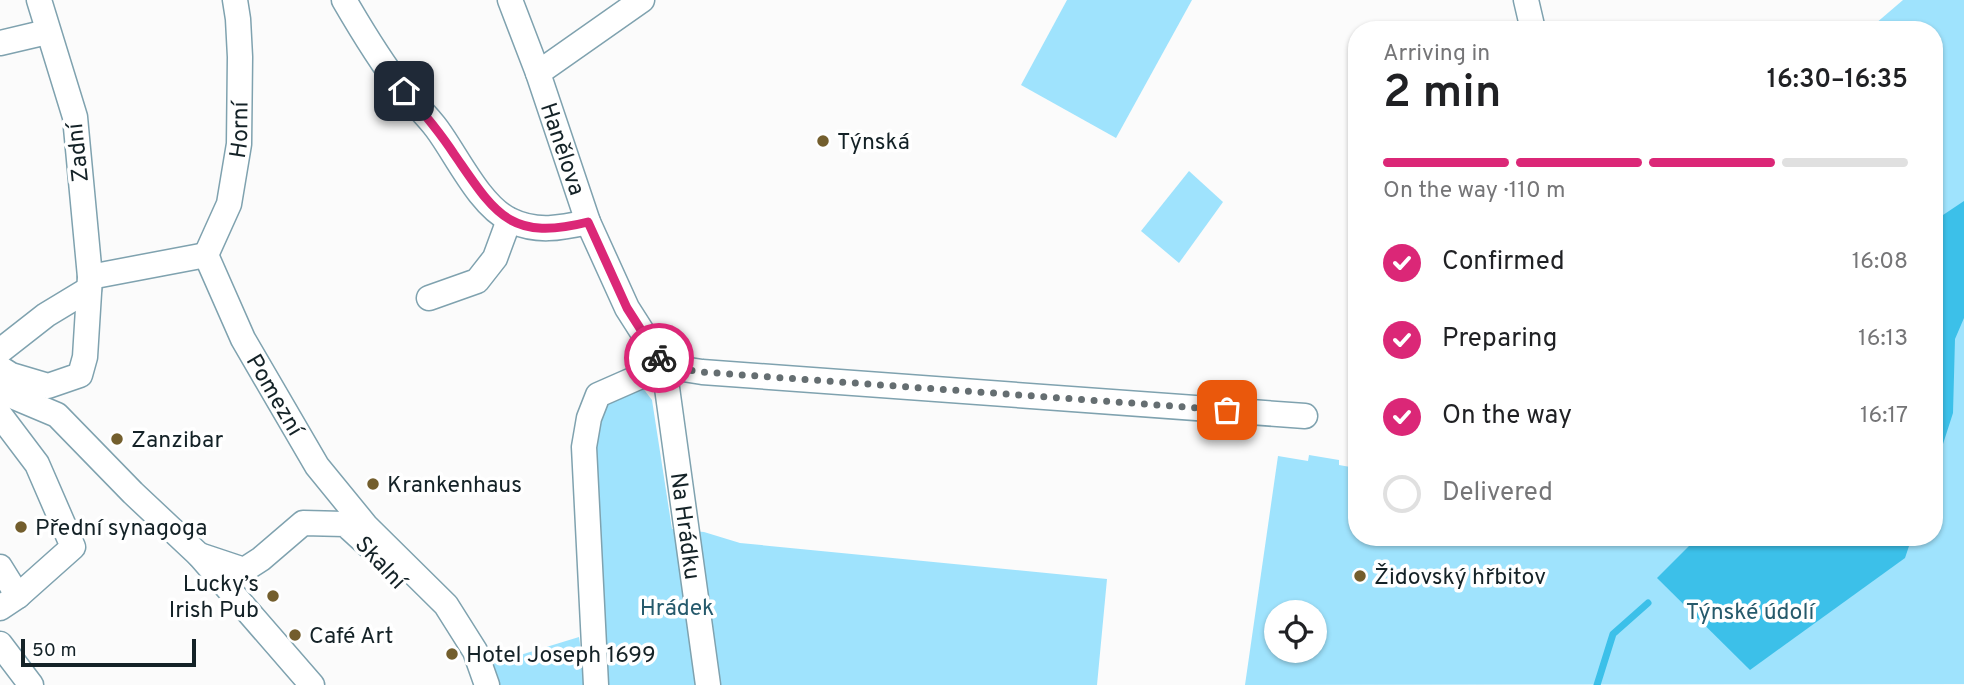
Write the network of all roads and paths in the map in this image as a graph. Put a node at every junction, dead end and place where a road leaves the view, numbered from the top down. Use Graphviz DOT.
graph roads {
  1 [pos="39,0"];
  2 [pos="234,0"];
  3 [pos="344,0"];
  4 [pos="510,0"];
  5 [pos="642,0"];
  6 [pos="1526,0"];
  7 [pos="1531,21"];
  8 [pos="47,32"];
  9 [pos="0,43"];
  10 [pos="538,73"];
  11 [pos="509,220"];
  12 [pos="588,222"];
  13 [pos="206,255"];
  14 [pos="89,283"];
  15 [pos="429,298"];
  16 [pos="0,351"];
  17 [pos="664,366"];
  18 [pos="0,368"];
  19 [pos="0,391"];
  20 [pos="0,415"];
  21 [pos="1305,416"];
  22 [pos="199,555"];
  23 [pos="0,567"];
  24 [pos="9,602"];
  25 [pos="446,605"];
  26 [pos="0,644"];
  27 [pos="31,685"];
  28 [pos="312,685"];
  29 [pos="486,685"];
  30 [pos="596,685"];
  31 [pos="708,685"];
  1 -- 8 [label="street, Zadní"];
  2 -- 13 [label="street, Horní"];
  3 -- 11 [label="street"];
  4 -- 10 [label="street, Hanělova"];
  5 -- 10 [label="street"];
  6 -- 7 [label="street"];
  8 -- 9 [label="street"];
  8 -- 14 [label="street, Zadní"];
  10 -- 12 [label="street, Hanělova"];
  11 -- 12 [label="street"];
  11 -- 15 [label="street"];
  12 -- 17 [label="street, Hanělova"];
  13 -- 14 [label="street"];
  13 -- 25 [label="street, Pomezní"];
  14 -- 16 [label="street"];
  14 -- 18 [label="street, Zadní"];
  17 -- 21 [label="street"];
  17 -- 30 [label="street"];
  17 -- 31 [label="street, Na Hrádku"];
  19 -- 22 [label="street"];
  20 -- 24 [label="street"];
  22 -- 25 [label="street, Skalní"];
  22 -- 28 [label="street"];
  23 -- 24 [label="street"];
  25 -- 29 [label="street"];
  26 -- 27 [label="street"];
}
